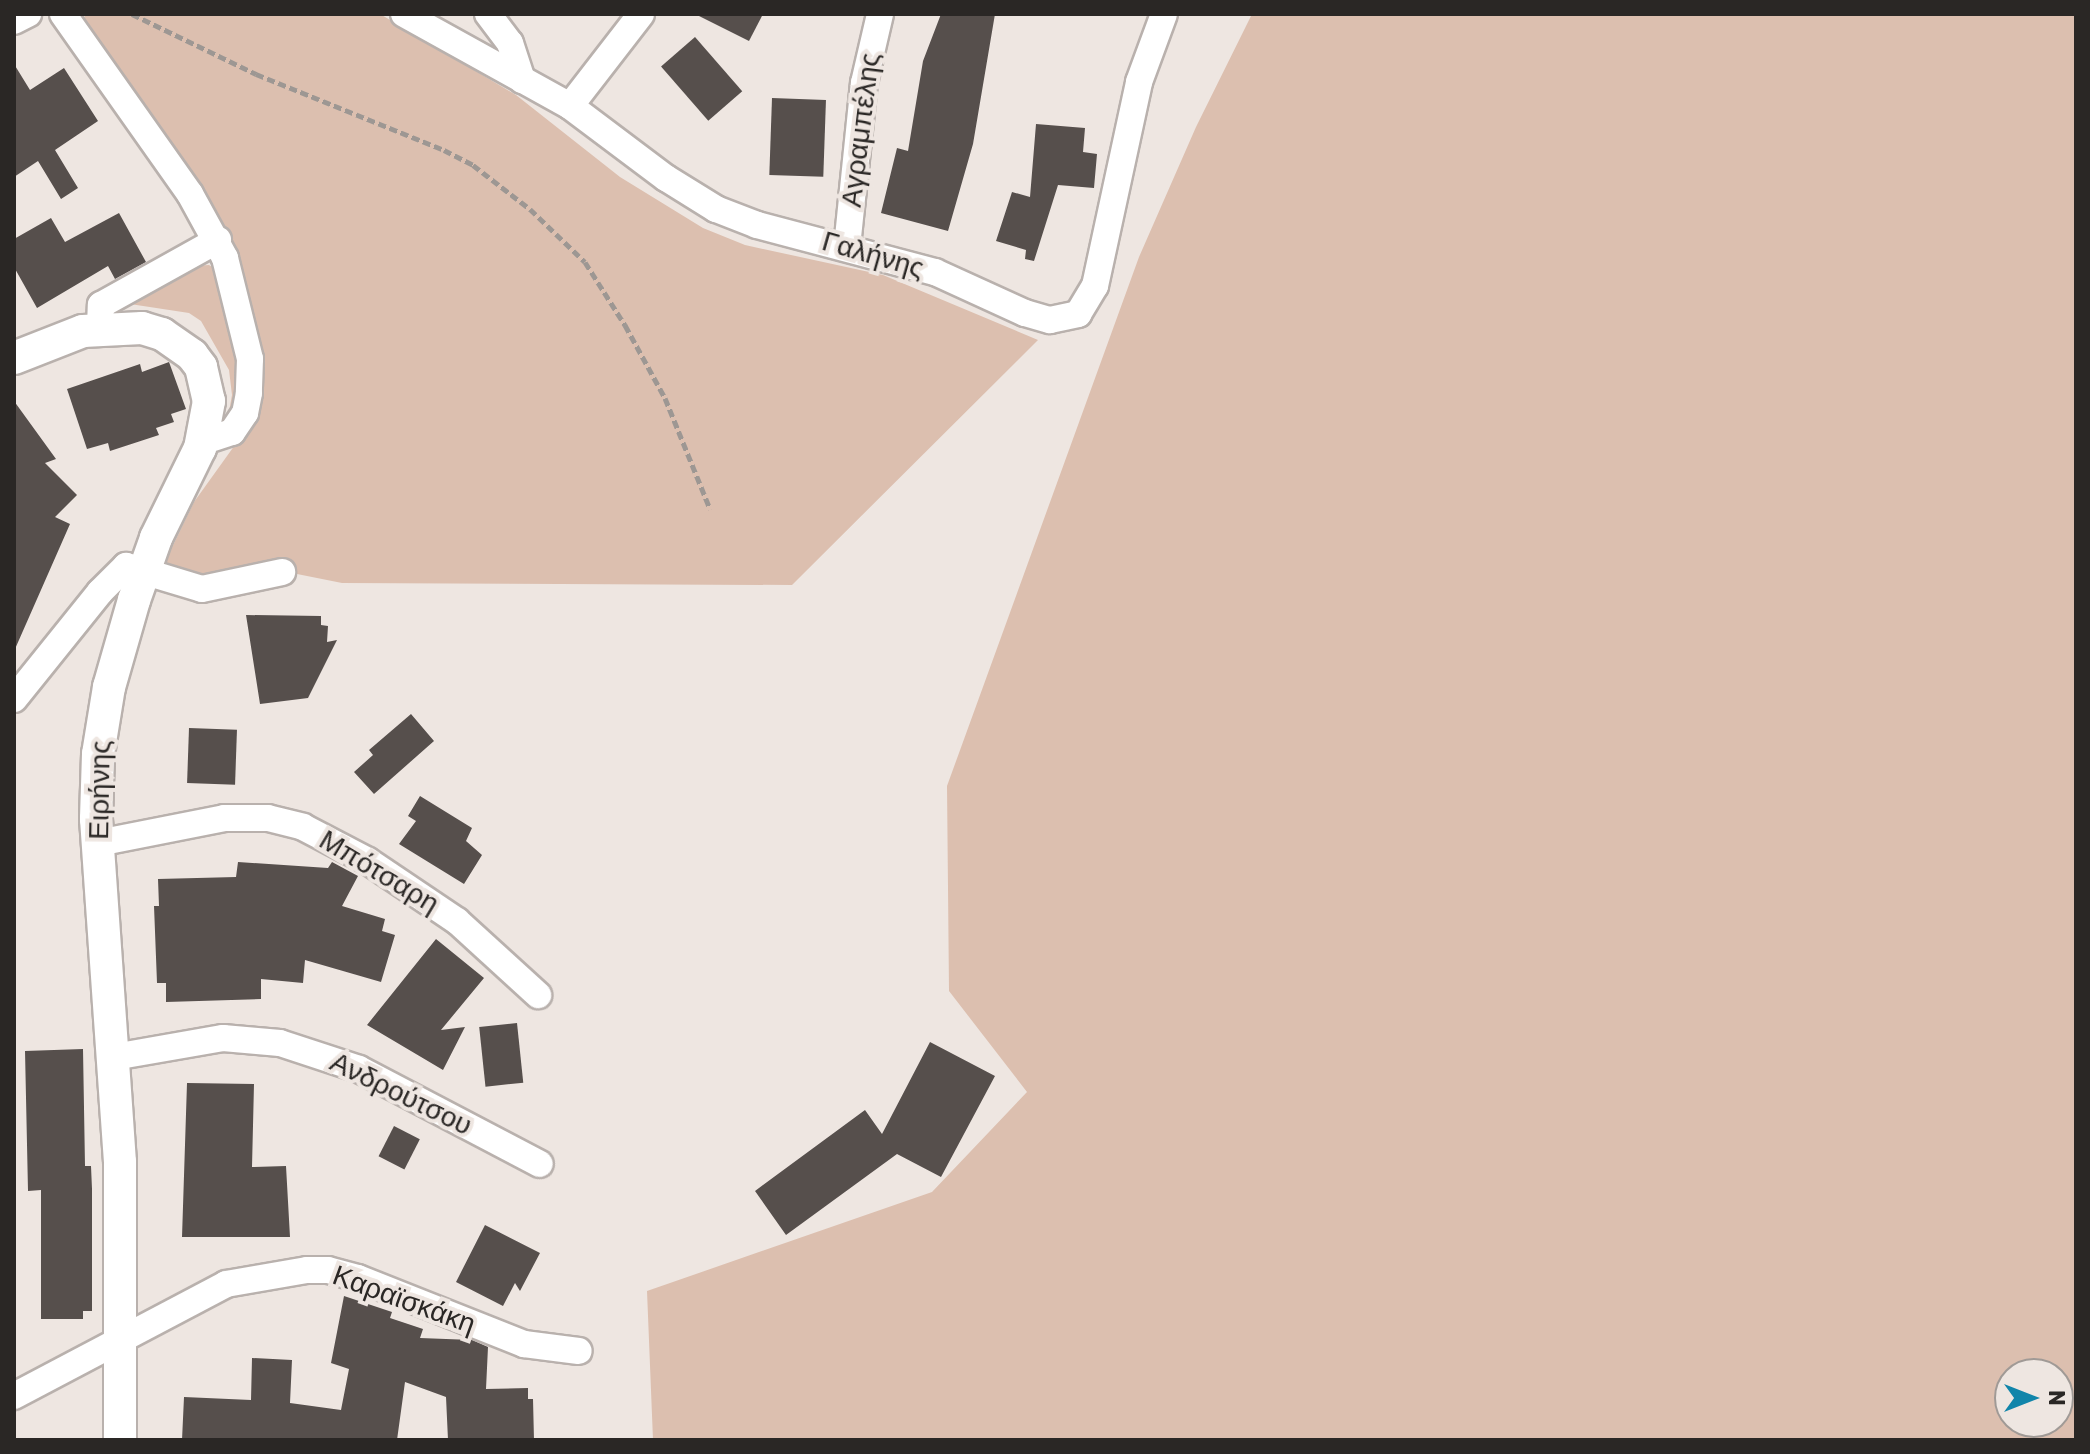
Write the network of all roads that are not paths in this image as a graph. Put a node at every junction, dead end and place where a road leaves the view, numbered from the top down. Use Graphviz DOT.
graph roads {
  1 [pos="28,14"];
  2 [pos="63,14"];
  3 [pos="404,14"];
  4 [pos="488,14"];
  5 [pos="641,14"];
  6 [pos="880,14"];
  7 [pos="1164,14"];
  8 [pos="14,21"];
  9 [pos="522,80"];
  10 [pos="570,106"];
  11 [pos="218,240"];
  12 [pos="847,247"];
  13 [pos="100,328"];
  14 [pos="14,358"];
  15 [pos="202,442"];
  16 [pos="144,570"];
  17 [pos="282,572"];
  18 [pos="14,699"];
  19 [pos="98,843"];
  20 [pos="538,995"];
  21 [pos="114,1057"];
  22 [pos="540,1164"];
  23 [pos="121,1337"];
  24 [pos="579,1351"];
  25 [pos="14,1396"];
  26 [pos="120,1440"];
  1 -- 8 [label="street"];
  2 -- 11 [label="street"];
  3 -- 9 [label="street, Γαλήνης"];
  4 -- 9 [label="street"];
  5 -- 10 [label="street"];
  6 -- 12 [label="street, Αγραμπέλης"];
  7 -- 12 [label="street, Γαλήνης"];
  9 -- 10 [label="street, Γαλήνης"];
  10 -- 12 [label="street, Γαλήνης"];
  11 -- 13 [label="street"];
  11 -- 15 [label="street"];
  13 -- 14 [label="street, Ειρήνης"];
  13 -- 15 [label="street, Ειρήνης"];
  15 -- 16 [label="street, Ειρήνης"];
  16 -- 17 [label="street"];
  16 -- 18 [label="street"];
  16 -- 19 [label="street, Ειρήνης"];
  19 -- 20 [label="street, Μπότσαρη"];
  19 -- 21 [label="street, Ειρήνης"];
  21 -- 22 [label="street, Ανδρούτσου"];
  21 -- 23 [label="street, Ειρήνης"];
  23 -- 24 [label="street, Καραϊσκάκη"];
  23 -- 25 [label="street, Καραϊσκάκη"];
  23 -- 26 [label="street, Ειρήνης"];
}
